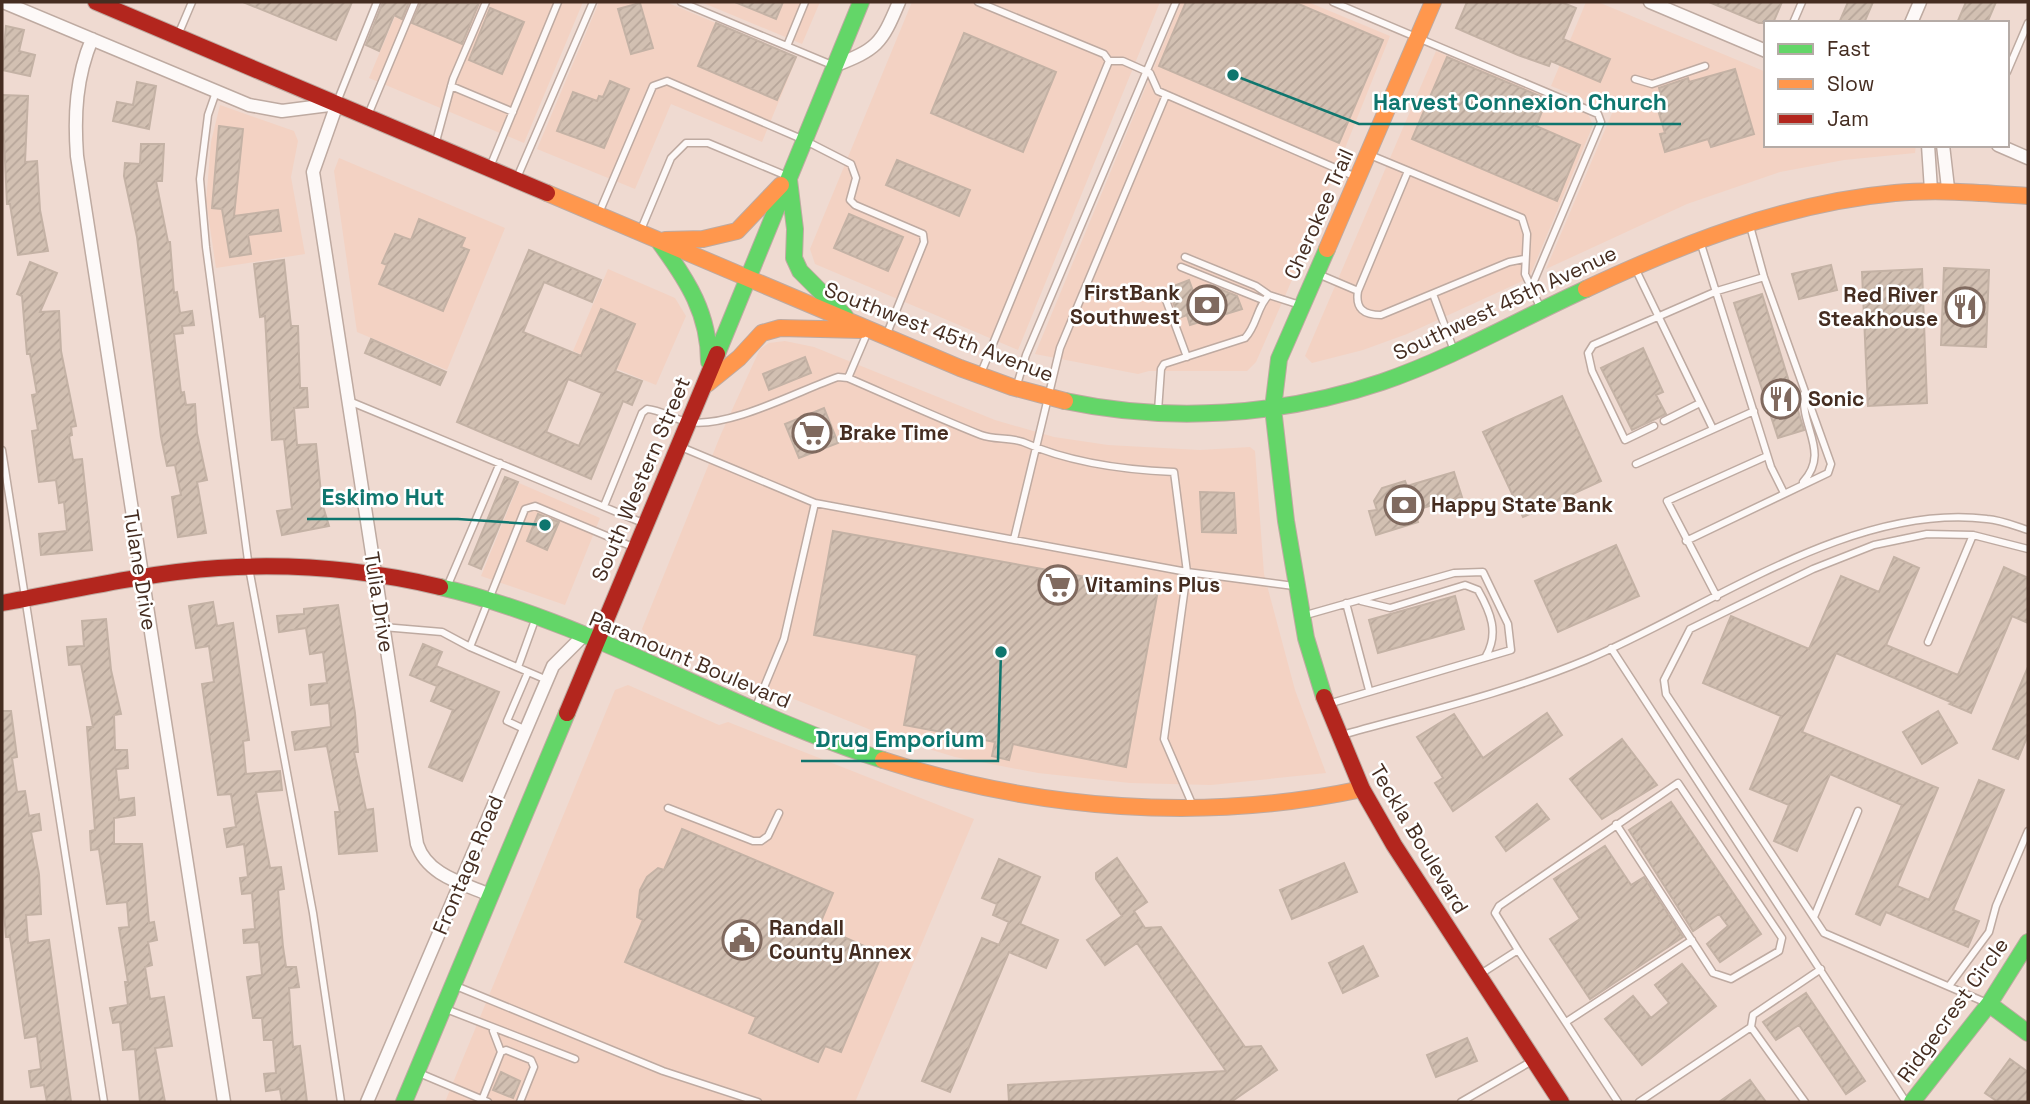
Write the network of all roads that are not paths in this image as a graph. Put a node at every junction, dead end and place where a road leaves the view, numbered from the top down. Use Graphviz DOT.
graph roads {
  1 [pos="3,2"];
  2 [pos="96,2"];
  3 [pos="192,2"];
  4 [pos="377,2"];
  5 [pos="415,2"];
  6 [pos="488,2"];
  7 [pos="549,2"];
  8 [pos="593,2"];
  9 [pos="681,2"];
  10 [pos="805,2"];
  11 [pos="861,2"];
  12 [pos="899,2"];
  13 [pos="978,2"];
  14 [pos="1176,2"];
  15 [pos="1333,2"];
  16 [pos="1433,2"];
  17 [pos="1650,2"];
  18 [pos="1802,2"];
  19 [pos="1920,2"];
  20 [pos="557,5"];
  21 [pos="1682,8"];
  22 [pos="1794,21"];
  23 [pos="1912,21"];
  24 [pos="2028,23"];
  25 [pos="177,36"];
  26 [pos="1418,37"];
  27 [pos="92,39"];
  28 [pos="787,46"];
  29 [pos="1764,50"];
  30 [pos="1109,61"];
  31 [pos="834,66"];
  32 [pos="1705,66"];
  33 [pos="2009,67"];
  34 [pos="1146,71"];
  35 [pos="1635,79"];
  36 [pos="452,86"];
  37 [pos="216,92"];
  38 [pos="1166,95"];
  39 [pos="337,104"];
  40 [pos="513,112"];
  41 [pos="368,117"];
  42 [pos="804,140"];
  43 [pos="435,145"];
  44 [pos="1928,147"];
  45 [pos="1943,147"];
  46 [pos="2003,147"];
  47 [pos="1368,154"];
  48 [pos="2028,158"];
  49 [pos="489,169"];
  50 [pos="1408,171"];
  51 [pos="789,177"];
  52 [pos="1358,178"];
  53 [pos="516,180"];
  54 [pos="1948,188"];
  55 [pos="1931,190"];
  56 [pos="2028,195"];
  57 [pos="598,215"];
  58 [pos="1748,221"];
  59 [pos="640,233"];
  60 [pos="1699,239"];
  61 [pos="658,240"];
  62 [pos="1185,257"];
  63 [pos="1524,259"];
  64 [pos="1181,267"];
  65 [pos="1634,267"];
  66 [pos="1316,273"];
  67 [pos="1764,277"];
  68 [pos="747,278"];
  69 [pos="1531,288"];
  70 [pos="1358,291"];
  71 [pos="1717,291"];
  72 [pos="1163,292"];
  73 [pos="1433,294"];
  74 [pos="1269,295"];
  75 [pos="1263,300"];
  76 [pos="1302,306"];
  77 [pos="1542,309"];
  78 [pos="1657,315"];
  79 [pos="850,322"];
  80 [pos="869,330"];
  81 [pos="885,337"];
  82 [pos="1455,354"];
  83 [pos="1187,357"];
  84 [pos="980,375"];
  85 [pos="848,378"];
  86 [pos="706,381"];
  87 [pos="1016,388"];
  88 [pos="1804,391"];
  89 [pos="1047,397"];
  90 [pos="348,401"];
  91 [pos="1700,404"];
  92 [pos="1273,408"];
  93 [pos="1158,411"];
  94 [pos="1754,411"];
  95 [pos="1664,421"];
  96 [pos="689,422"];
  97 [pos="1654,426"];
  98 [pos="1712,428"];
  99 [pos="679,446"];
  100 [pos="1035,449"];
  101 [pos="2,450"];
  102 [pos="1767,456"];
  103 [pos="500,463"];
  104 [pos="1636,464"];
  105 [pos="1801,484"];
  106 [pos="1784,493"];
  107 [pos="815,503"];
  108 [pos="604,506"];
  109 [pos="645,524"];
  110 [pos="2028,530"];
  111 [pos="1973,535"];
  112 [pos="1014,539"];
  113 [pos="1686,541"];
  114 [pos="635,548"];
  115 [pos="2028,549"];
  116 [pos="249,568"];
  117 [pos="1187,572"];
  118 [pos="375,574"];
  119 [pos="141,579"];
  120 [pos="1296,587"];
  121 [pos="447,588"];
  122 [pos="1717,597"];
  123 [pos="26,599"];
  124 [pos="487,600"];
  125 [pos="1357,600"];
  126 [pos="2,603"];
  127 [pos="1346,603"];
  128 [pos="1301,616"];
  129 [pos="536,618"];
  130 [pos="383,627"];
  131 [pos="589,640"];
  132 [pos="1928,642"];
  133 [pos="470,647"];
  134 [pos="1611,648"];
  135 [pos="1486,656"];
  136 [pos="518,667"];
  137 [pos="528,672"];
  138 [pos="547,680"];
  139 [pos="1369,691"];
  140 [pos="1326,704"];
  141 [pos="754,710"];
  142 [pos="526,730"];
  143 [pos="1339,735"];
  144 [pos="1362,789"];
  145 [pos="1193,807"];
  146 [pos="668,808"];
  147 [pos="1858,811"];
  148 [pos="779,813"];
  149 [pos="1616,824"];
  150 [pos="2028,831"];
  151 [pos="461,883"];
  152 [pos="490,895"];
  153 [pos="1814,917"];
  154 [pos="1692,940"];
  155 [pos="2028,942"];
  156 [pos="1518,950"];
  157 [pos="1821,969"];
  158 [pos="1479,976"];
  159 [pos="453,985"];
  160 [pos="1949,986"];
  161 [pos="1989,1004"];
  162 [pos="443,1008"];
  163 [pos="1566,1022"];
  164 [pos="1751,1027"];
  165 [pos="492,1029"];
  166 [pos="2028,1033"];
  167 [pos="501,1052"];
  168 [pos="575,1059"];
  169 [pos="1533,1060"];
  170 [pos="417,1072"];
  171 [pos="485,1101"];
  172 [pos="104,1102"];
  173 [pos="224,1102"];
  174 [pos="341,1102"];
  175 [pos="367,1102"];
  176 [pos="404,1102"];
  177 [pos="520,1102"];
  178 [pos="758,1102"];
  179 [pos="1461,1102"];
  180 [pos="1560,1102"];
  181 [pos="1618,1102"];
  182 [pos="1639,1102"];
  183 [pos="1805,1102"];
  184 [pos="1906,1102"];
  185 [pos="1912,1102"];
  1 -- 27 [label="street"];
  2 -- 25 [label="main road, Southwest 45th Avenue"];
  3 -- 25 [label="lane"];
  4 -- 39 [label="lane"];
  5 -- 41 [label="lane"];
  6 -- 36 [label="lane"];
  7 -- 20 [label="lane"];
  8 -- 53 [label="lane"];
  9 -- 28 [label="lane"];
  10 -- 28 [label="lane"];
  11 -- 31 [label="main road, South Western Street"];
  12 -- 31 [label="street"];
  13 -- 30 [label="lane"];
  14 -- 34 [label="lane"];
  15 -- 26 [label="lane"];
  16 -- 26 [label="main road, Cherokee Trail"];
  17 -- 21 [label="street"];
  18 -- 22 [label="lane"];
  19 -- 23 [label="street"];
  20 -- 40 [label="lane"];
  21 -- 29 [label="street"];
  24 -- 33 [label="lane"];
  25 -- 39 [label="main road, Southwest 45th Avenue"];
  26 -- 47 [label="main road, Cherokee Trail"];
  26 -- 69 [label="lane"];
  27 -- 37 [label="street"];
  27 -- 119 [label="street, Tulane Drive"];
  28 -- 31 [label="lane"];
  30 -- 34 [label="lane"];
  30 -- 84 [label="lane"];
  31 -- 42 [label="main road, South Western Street"];
  32 -- 35 [label="lane"];
  34 -- 38 [label="lane"];
  34 -- 87 [label="lane"];
  36 -- 40 [label="lane"];
  36 -- 43 [label="lane"];
  37 -- 39 [label="street"];
  37 -- 116 [label="lane"];
  38 -- 52 [label="lane"];
  38 -- 89 [label="lane"];
  39 -- 41 [label="main road, Southwest 45th Avenue"];
  39 -- 90 [label="street, Tulia Drive"];
  40 -- 49 [label="lane"];
  41 -- 43 [label="main road, Southwest 45th Avenue"];
  42 -- 51 [label="main road, South Western Street"];
  42 -- 57 [label="lane"];
  42 -- 81 [label="lane"];
  43 -- 49 [label="main road, Southwest 45th Avenue"];
  44 -- 55 [label="street"];
  45 -- 54 [label="street"];
  46 -- 48 [label="street"];
  47 -- 50 [label="lane"];
  47 -- 52 [label="main road, Cherokee Trail"];
  49 -- 53 [label="main road, Southwest 45th Avenue"];
  50 -- 63 [label="lane"];
  50 -- 70 [label="lane"];
  51 -- 59 [label="lane"];
  51 -- 61 [label="main road"];
  51 -- 68 [label="main road, South Western Street"];
  51 -- 79 [label="main road"];
  52 -- 66 [label="main road, Cherokee Trail"];
  53 -- 57 [label="main road, Southwest 45th Avenue"];
  54 -- 55 [label="main road, Southwest 45th Avenue"];
  54 -- 56 [label="main road, Southwest 45th Avenue"];
  55 -- 58 [label="main road, Southwest 45th Avenue"];
  57 -- 59 [label="main road, Southwest 45th Avenue"];
  58 -- 60 [label="main road, Southwest 45th Avenue"];
  58 -- 67 [label="lane"];
  59 -- 61 [label="main road, Southwest 45th Avenue"];
  60 -- 65 [label="main road, Southwest 45th Avenue"];
  60 -- 71 [label="lane"];
  61 -- 68 [label="main road, Southwest 45th Avenue"];
  61 -- 86 [label="main road"];
  62 -- 74 [label="lane"];
  63 -- 69 [label="lane"];
  63 -- 73 [label="lane"];
  64 -- 75 [label="lane"];
  65 -- 77 [label="main road, Southwest 45th Avenue"];
  65 -- 78 [label="lane"];
  66 -- 70 [label="lane"];
  66 -- 76 [label="main road, Cherokee Trail"];
  67 -- 71 [label="lane"];
  67 -- 88 [label="lane"];
  68 -- 79 [label="main road, Southwest 45th Avenue"];
  68 -- 86 [label="main road, South Western Street"];
  69 -- 77 [label="lane"];
  70 -- 73 [label="lane"];
  71 -- 78 [label="lane"];
  71 -- 94 [label="lane"];
  72 -- 83 [label="lane"];
  73 -- 82 [label="lane"];
  74 -- 75 [label="lane"];
  74 -- 76 [label="lane"];
  75 -- 83 [label="lane"];
  76 -- 92 [label="main road, Cherokee Trail"];
  77 -- 82 [label="main road, Southwest 45th Avenue"];
  78 -- 91 [label="lane"];
  78 -- 97 [label="lane"];
  79 -- 80 [label="main road, Southwest 45th Avenue"];
  80 -- 81 [label="main road, Southwest 45th Avenue"];
  80 -- 85 [label="lane"];
  80 -- 86 [label="main road"];
  81 -- 84 [label="main road, Southwest 45th Avenue"];
  82 -- 92 [label="main road, Southwest 45th Avenue"];
  83 -- 93 [label="lane"];
  84 -- 87 [label="main road, Southwest 45th Avenue"];
  85 -- 96 [label="lane"];
  85 -- 100 [label="lane"];
  86 -- 96 [label="main road, South Western Street"];
  87 -- 89 [label="main road, Southwest 45th Avenue"];
  88 -- 105 [label="lane"];
  88 -- 105 [label="lane"];
  89 -- 93 [label="main road, Southwest 45th Avenue"];
  89 -- 100 [label="lane"];
  90 -- 103 [label="lane"];
  90 -- 118 [label="street, Tulia Drive"];
  91 -- 95 [label="lane"];
  91 -- 98 [label="lane"];
  92 -- 93 [label="main road, Southwest 45th Avenue"];
  92 -- 120 [label="main road, Teckla Boulevard"];
  94 -- 98 [label="lane"];
  94 -- 102 [label="lane"];
  96 -- 99 [label="main road, South Western Street"];
  96 -- 108 [label="lane"];
  98 -- 104 [label="lane"];
  99 -- 107 [label="lane"];
  99 -- 109 [label="main road, South Western Street"];
  100 -- 112 [label="lane"];
  100 -- 117 [label="lane"];
  101 -- 123 [label="lane"];
  102 -- 106 [label="lane"];
  102 -- 113 [label="lane"];
  103 -- 108 [label="lane"];
  103 -- 121 [label="lane"];
  105 -- 106 [label="lane"];
  106 -- 113 [label="lane"];
  107 -- 112 [label="lane"];
  107 -- 141 [label="lane"];
  108 -- 109 [label="lane"];
  109 -- 114 [label="main road, South Western Street"];
  110 -- 122 [label="lane"];
  111 -- 115 [label="lane"];
  111 -- 132 [label="lane"];
  111 -- 153 [label="lane"];
  112 -- 117 [label="lane"];
  113 -- 122 [label="lane"];
  114 -- 124 [label="lane"];
  114 -- 131 [label="main road, South Western Street"];
  116 -- 118 [label="main road, Paramount Boulevard"];
  116 -- 119 [label="main road, Paramount Boulevard"];
  116 -- 174 [label="lane"];
  117 -- 120 [label="lane"];
  117 -- 145 [label="lane"];
  118 -- 121 [label="main road, Paramount Boulevard"];
  118 -- 130 [label="street, Tulia Drive"];
  119 -- 123 [label="main road, Paramount Boulevard"];
  119 -- 173 [label="street, Tulane Drive"];
  120 -- 128 [label="main road, Teckla Boulevard"];
  121 -- 124 [label="main road, Paramount Boulevard"];
  122 -- 134 [label="lane"];
  123 -- 126 [label="main road, Paramount Boulevard"];
  123 -- 172 [label="lane"];
  124 -- 129 [label="main road, Paramount Boulevard"];
  124 -- 133 [label="lane"];
  125 -- 127 [label="lane"];
  125 -- 135 [label="lane"];
  125 -- 135 [label="lane"];
  127 -- 128 [label="lane"];
  127 -- 139 [label="lane"];
  128 -- 140 [label="main road, Teckla Boulevard"];
  129 -- 131 [label="main road, Paramount Boulevard"];
  129 -- 136 [label="lane"];
  130 -- 133 [label="lane"];
  130 -- 151 [label="street, Tulia Drive"];
  131 -- 138 [label="street, Frontage Road"];
  131 -- 141 [label="main road, Paramount Boulevard"];
  131 -- 152 [label="main road, South Western Street"];
  133 -- 136 [label="lane"];
  134 -- 143 [label="lane"];
  134 -- 157 [label="lane"];
  135 -- 139 [label="lane"];
  136 -- 137 [label="lane"];
  137 -- 138 [label="lane"];
  137 -- 142 [label="lane"];
  138 -- 142 [label="street, Frontage Road"];
  139 -- 140 [label="lane"];
  140 -- 143 [label="main road, Teckla Boulevard"];
  141 -- 145 [label="main road, Paramount Boulevard"];
  142 -- 151 [label="street, Frontage Road"];
  143 -- 144 [label="main road, Teckla Boulevard"];
  144 -- 145 [label="main road, Paramount Boulevard"];
  144 -- 158 [label="main road, Teckla Boulevard"];
  146 -- 148 [label="lane"];
  147 -- 153 [label="lane"];
  149 -- 154 [label="lane"];
  149 -- 154 [label="lane"];
  149 -- 156 [label="lane"];
  150 -- 160 [label="lane"];
  151 -- 152 [label="street, Tulia Drive"];
  151 -- 175 [label="street, Frontage Road"];
  152 -- 159 [label="main road, South Western Street"];
  153 -- 160 [label="lane"];
  154 -- 163 [label="lane"];
  155 -- 161 [label="main road, Ridgecrest Circle"];
  156 -- 158 [label="lane"];
  156 -- 163 [label="lane"];
  157 -- 164 [label="lane"];
  157 -- 184 [label="lane"];
  158 -- 169 [label="main road, Teckla Boulevard"];
  159 -- 162 [label="main road, South Western Street"];
  159 -- 178 [label="lane"];
  160 -- 161 [label="lane"];
  161 -- 166 [label="main road"];
  161 -- 185 [label="main road, Ridgecrest Circle"];
  162 -- 165 [label="lane"];
  162 -- 170 [label="main road, South Western Street"];
  163 -- 181 [label="lane"];
  164 -- 182 [label="lane"];
  164 -- 183 [label="lane"];
  165 -- 167 [label="lane"];
  165 -- 168 [label="lane"];
  167 -- 171 [label="lane"];
  167 -- 177 [label="lane"];
  169 -- 179 [label="lane"];
  169 -- 180 [label="main road, Teckla Boulevard"];
  170 -- 171 [label="lane"];
  170 -- 176 [label="main road, South Western Street"];
}
